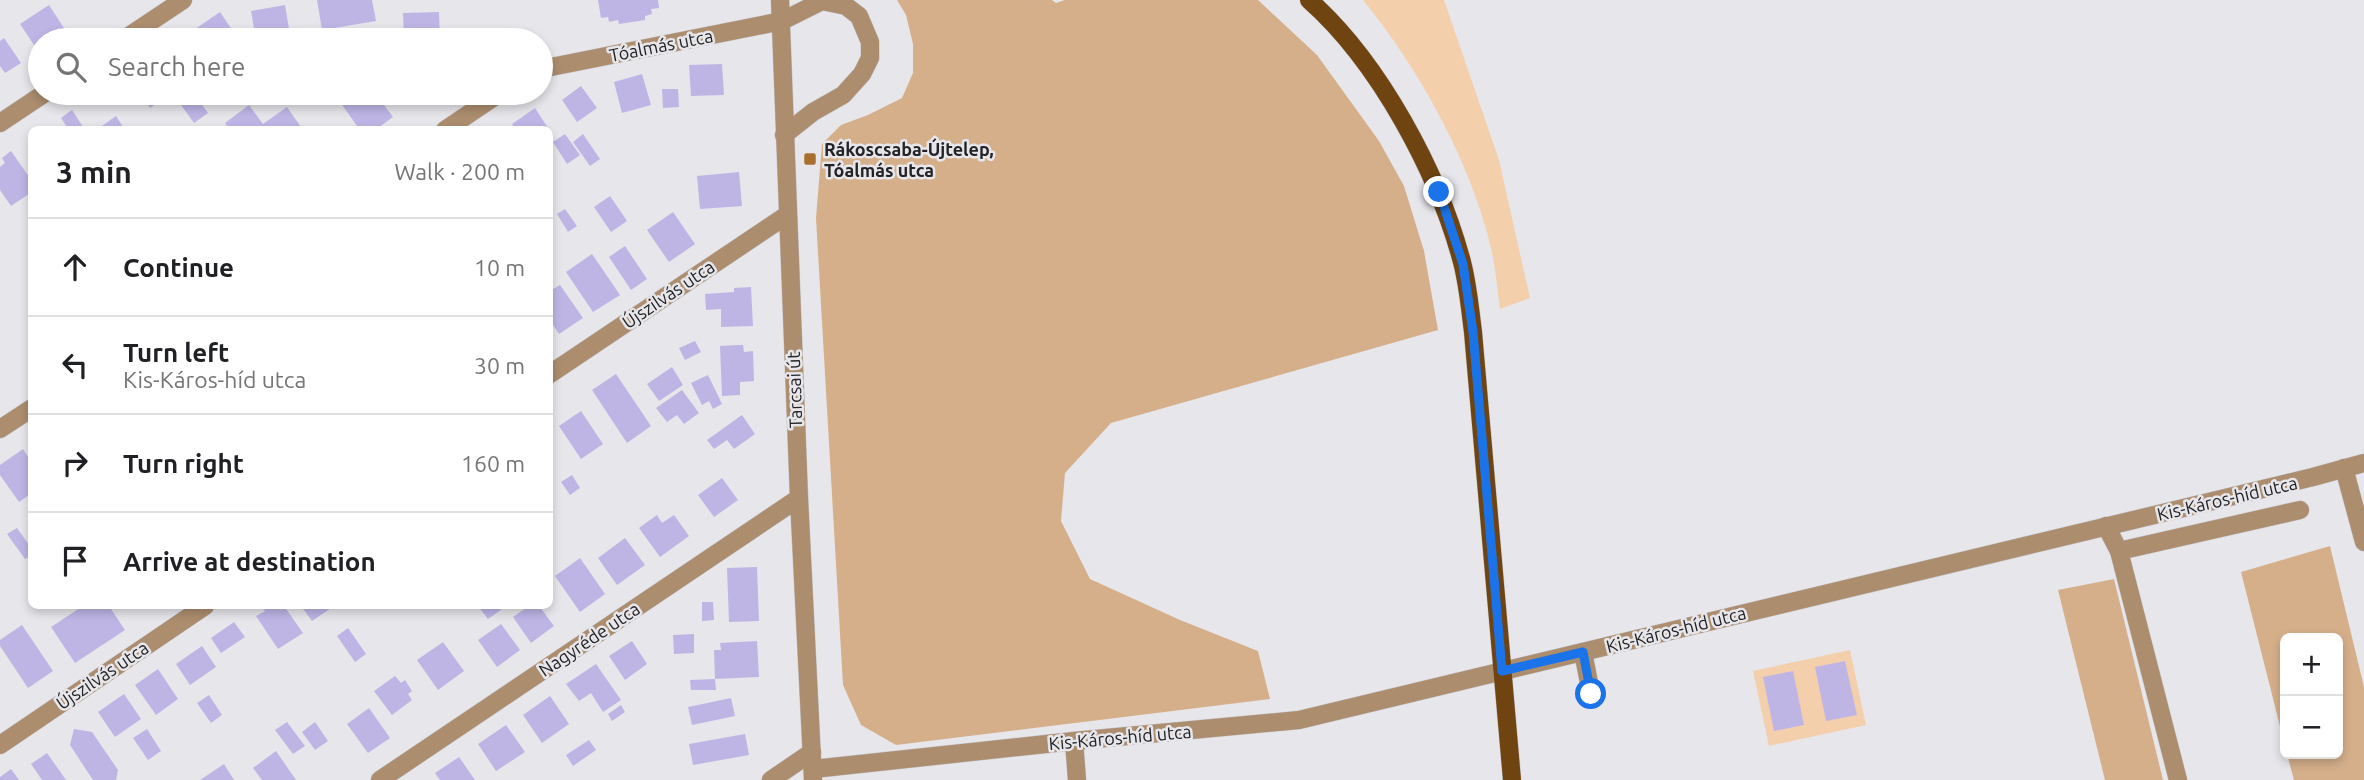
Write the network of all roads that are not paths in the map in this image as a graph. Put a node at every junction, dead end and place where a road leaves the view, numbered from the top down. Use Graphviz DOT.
graph roads {
  1 [pos="183,0"];
  2 [pos="780,0"];
  3 [pos="1309,0"];
  4 [pos="782,21"];
  5 [pos="141,28"];
  6 [pos="553,67"];
  7 [pos="28,104"];
  8 [pos="482,105"];
  9 [pos="0,123"];
  10 [pos="451,126"];
  11 [pos="784,135"];
  12 [pos="787,215"];
  13 [pos="553,372"];
  14 [pos="28,411"];
  15 [pos="0,429"];
  16 [pos="2364,463"];
  17 [pos="2344,468"];
  18 [pos="799,498"];
  19 [pos="2300,510"];
  20 [pos="2106,526"];
  21 [pos="2364,542"];
  22 [pos="2119,551"];
  23 [pos="201,609"];
  24 [pos="1583,652"];
  25 [pos="1502,671"];
  26 [pos="1591,694"];
  27 [pos="1074,740"];
  28 [pos="0,745"];
  29 [pos="813,767"];
  30 [pos="380,780"];
  31 [pos="771,780"];
  32 [pos="1077,780"];
  33 [pos="1512,780"];
  34 [pos="2178,780"];
  1 -- 5 [label="street"];
  2 -- 4 [label="street, Tarcsai út"];
  3 -- 25 [label="main road"];
  4 -- 6 [label="street, Tóalmás utca"];
  4 -- 11 [label="street, Tarcsai út"];
  4 -- 11 [label="street, Tóalmás utca"];
  7 -- 9 [label="street"];
  8 -- 10 [label="street"];
  11 -- 12 [label="street, Tarcsai út"];
  12 -- 13 [label="street, Újszilvás utca"];
  12 -- 18 [label="street, Tarcsai út"];
  14 -- 15 [label="street"];
  16 -- 17 [label="street, Kis-Káros-híd utca"];
  17 -- 20 [label="street, Kis-Káros-híd utca"];
  17 -- 21 [label="street"];
  18 -- 29 [label="street, Tarcsai út"];
  18 -- 30 [label="street, Nagyréde utca"];
  19 -- 22 [label="street"];
  20 -- 22 [label="street"];
  20 -- 24 [label="street, Kis-Káros-híd utca"];
  22 -- 34 [label="street"];
  23 -- 28 [label="street, Újszilvás utca"];
  24 -- 25 [label="street, Kis-Káros-híd utca"];
  24 -- 26 [label="street"];
  25 -- 27 [label="street, Kis-Káros-híd utca"];
  25 -- 33 [label="main road"];
  27 -- 29 [label="street, Kis-Káros-híd utca"];
  27 -- 32 [label="street"];
  29 -- 31 [label="street"];
}
